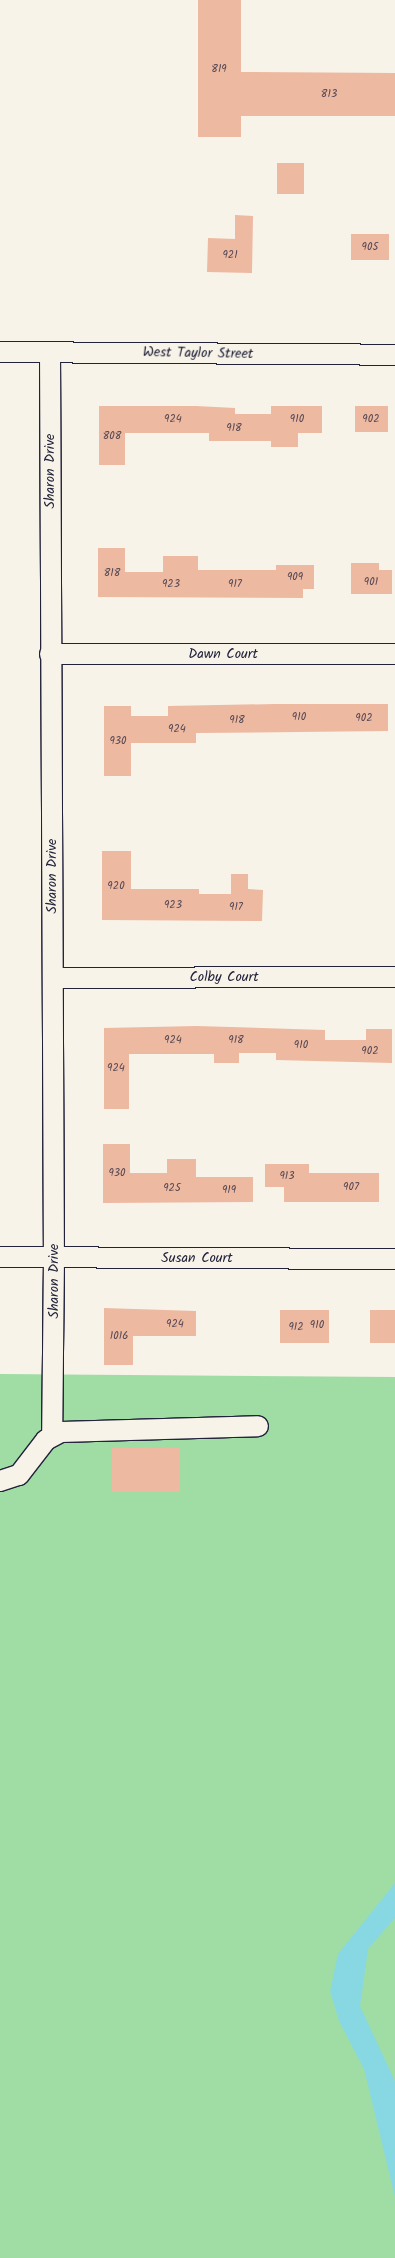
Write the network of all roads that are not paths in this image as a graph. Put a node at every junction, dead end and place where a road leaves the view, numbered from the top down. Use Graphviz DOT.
graph roads {
  1 [pos="0,352"];
  2 [pos="50,352"];
  3 [pos="395,355"];
  4 [pos="50,654"];
  5 [pos="395,654"];
  6 [pos="395,976"];
  7 [pos="53,978"];
  8 [pos="0,1257"];
  9 [pos="54,1258"];
  10 [pos="395,1259"];
  11 [pos="258,1426"];
  12 [pos="52,1435"];
  13 [pos="0,1481"];
  1 -- 2 [label="street, West Taylor Street"];
  2 -- 3 [label="street, West Taylor Street"];
  2 -- 4 [label="street, Sharon Drive"];
  4 -- 5 [label="street, Dawn Court"];
  4 -- 7 [label="street, Sharon Drive"];
  6 -- 7 [label="street, Colby Court"];
  7 -- 9 [label="street, Sharon Drive"];
  8 -- 9 [label="street, Susan Court"];
  9 -- 10 [label="street, Susan Court"];
  9 -- 12 [label="street, Sharon Drive"];
  11 -- 12 [label="street"];
  12 -- 13 [label="street"];
}
